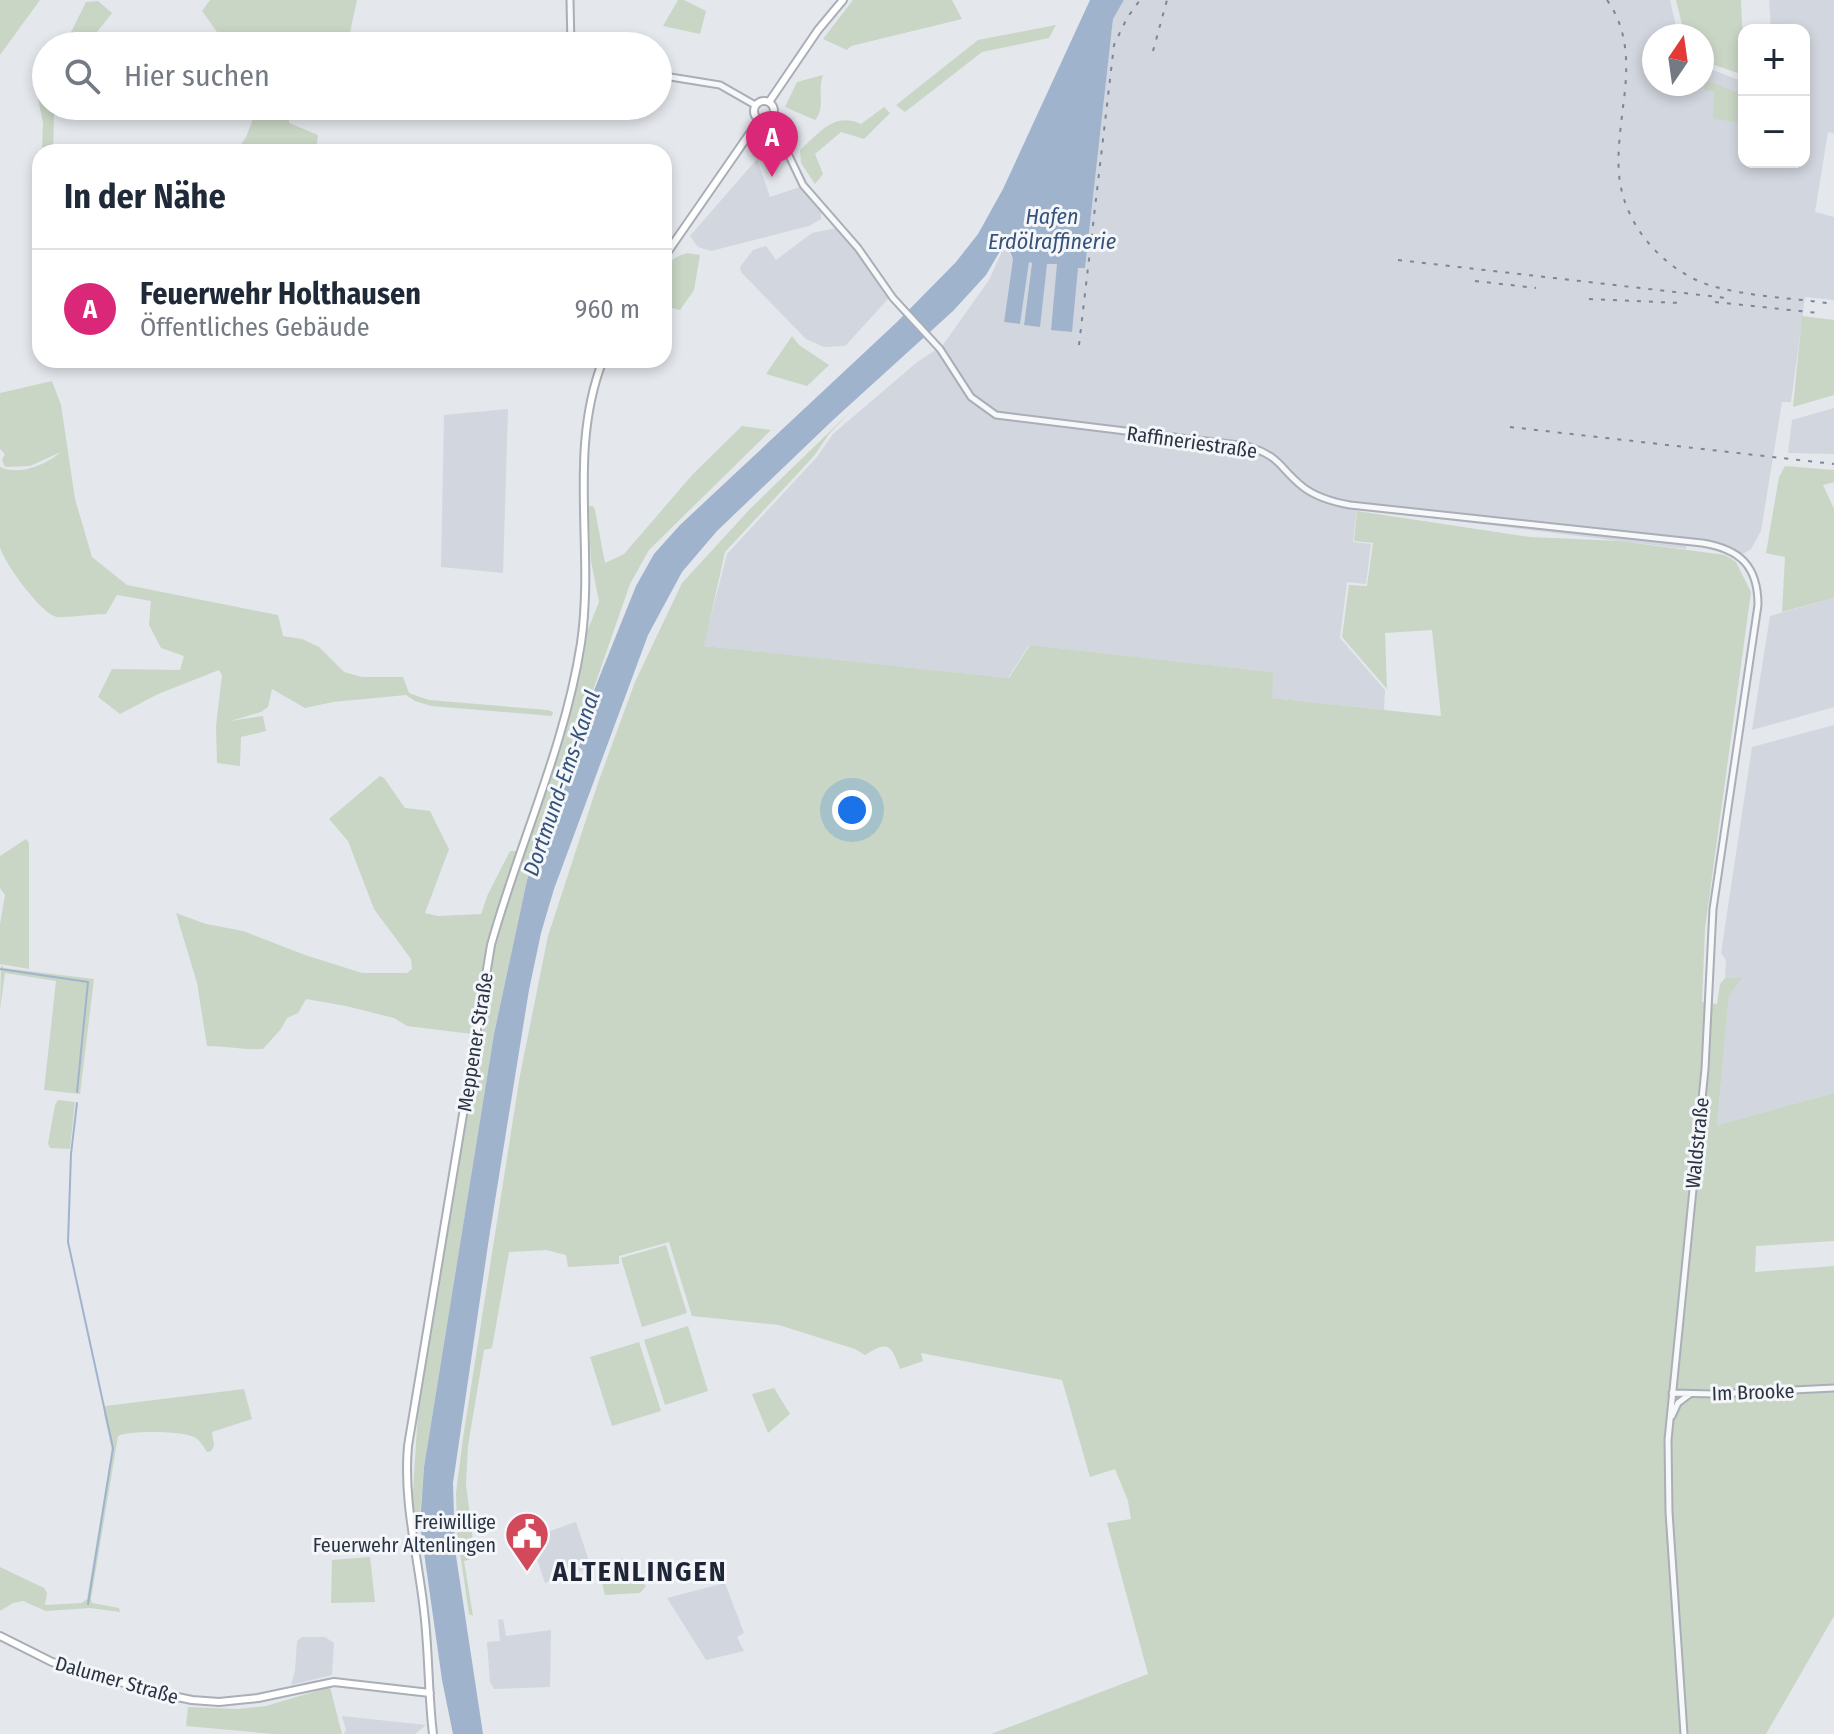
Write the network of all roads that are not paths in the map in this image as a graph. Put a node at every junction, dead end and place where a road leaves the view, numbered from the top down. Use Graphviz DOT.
graph roads {
  1 [pos="570,0"];
  2 [pos="843,0"];
  3 [pos="571,32"];
  4 [pos="672,77"];
  5 [pos="769,102"];
  6 [pos="755,105"];
  7 [pos="771,118"];
  8 [pos="759,120"];
  9 [pos="672,245"];
  10 [pos="601,368"];
  11 [pos="1742,559"];
  12 [pos="1834,1388"];
  13 [pos="1672,1393"];
  14 [pos="1692,1394"];
  15 [pos="1669,1425"];
  16 [pos="0,1636"];
  17 [pos="430,1693"];
  18 [pos="433,1734"];
  19 [pos="1684,1734"];
  1 -- 3 [label="street"];
  2 -- 5 [label="main road"];
  4 -- 6 [label="street"];
  5 -- 6 [label="main road"];
  5 -- 7 [label="main road"];
  6 -- 8 [label="main road"];
  7 -- 8 [label="main road"];
  7 -- 11 [label="street, Raffineriestraße"];
  8 -- 9 [label="main road"];
  10 -- 17 [label="main road, Meppener Straße"];
  11 -- 13 [label="street, Waldstraße"];
  12 -- 14 [label="street, Im Brooke"];
  13 -- 14 [label="street, Im Brooke"];
  13 -- 15 [label="street, Waldstraße"];
  14 -- 15 [label="street"];
  15 -- 19 [label="street, Waldstraße"];
  16 -- 17 [label="main road, Dalumer Straße"];
  17 -- 18 [label="main road, Meppener Straße"];
}
